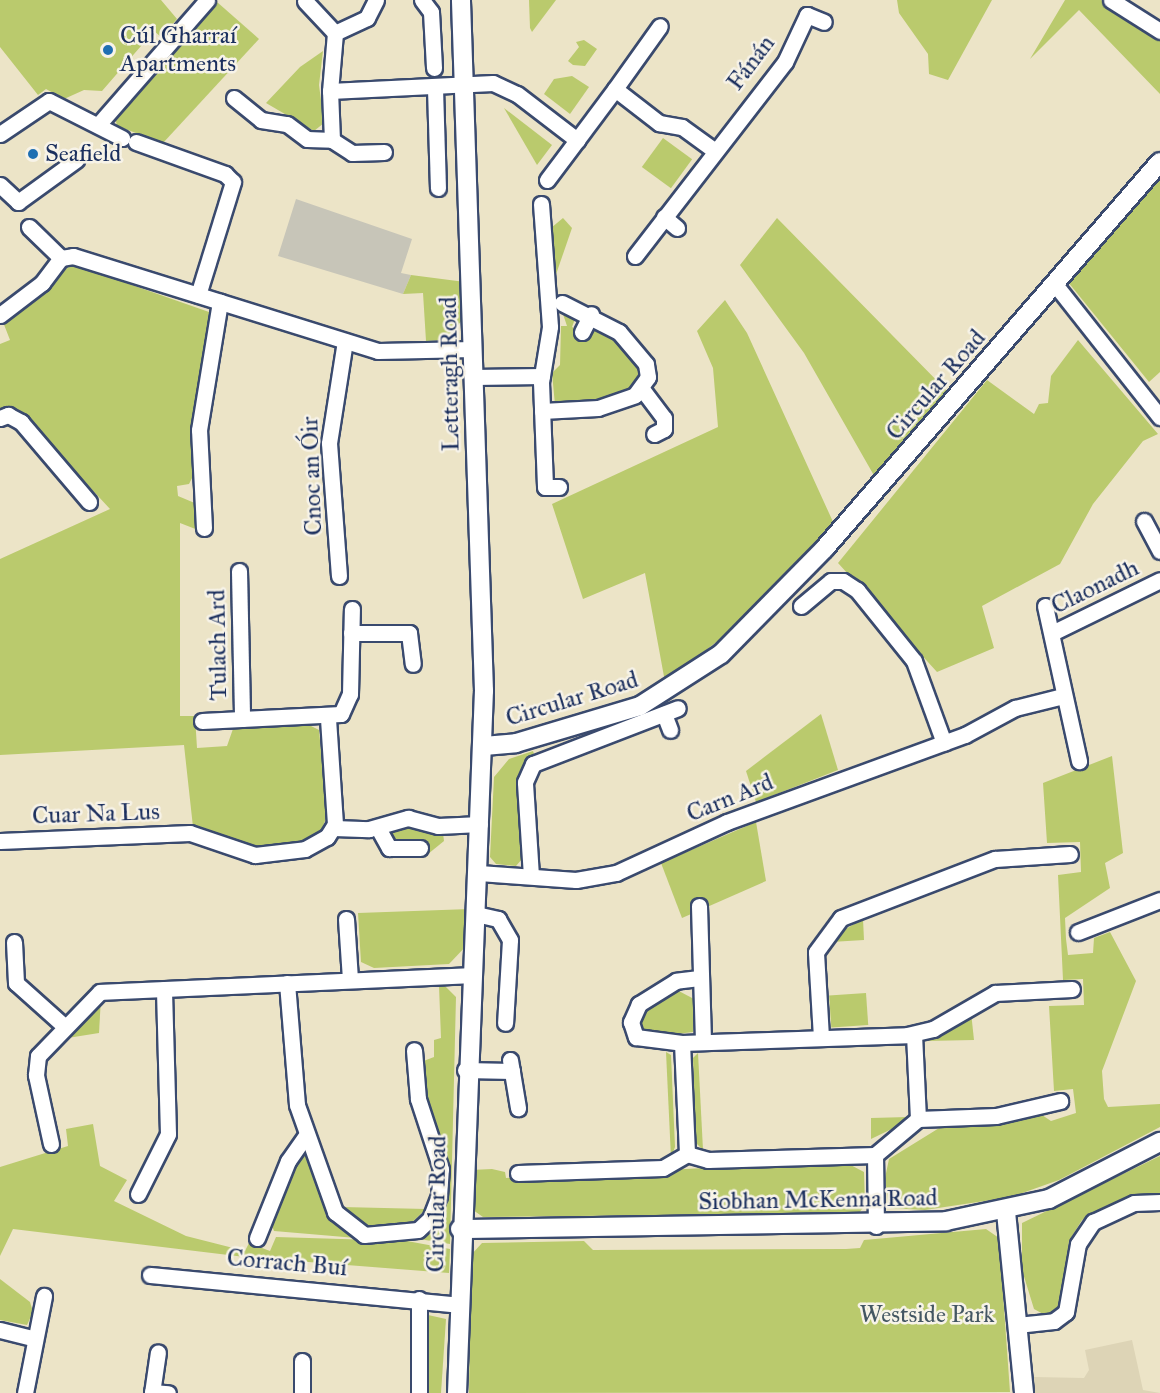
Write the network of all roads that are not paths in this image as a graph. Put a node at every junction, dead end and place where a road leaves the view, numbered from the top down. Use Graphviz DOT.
graph roads {
  1 [pos="207,0"];
  2 [pos="376,0"];
  3 [pos="422,0"];
  4 [pos="461,0"];
  5 [pos="1111,0"];
  6 [pos="305,1"];
  7 [pos="824,22"];
  8 [pos="660,26"];
  9 [pos="1160,31"];
  10 [pos="335,33"];
  11 [pos="434,68"];
  12 [pos="461,86"];
  13 [pos="435,88"];
  14 [pos="615,89"];
  15 [pos="330,91"];
  16 [pos="234,98"];
  17 [pos="98,125"];
  18 [pos="0,134"];
  19 [pos="332,140"];
  20 [pos="577,140"];
  21 [pos="714,150"];
  22 [pos="384,152"];
  23 [pos="76,160"];
  24 [pos="1160,162"];
  25 [pos="547,180"];
  26 [pos="0,185"];
  27 [pos="438,188"];
  28 [pos="541,204"];
  29 [pos="664,218"];
  30 [pos="29,227"];
  31 [pos="677,228"];
  32 [pos="635,256"];
  33 [pos="61,258"];
  34 [pos="1054,283"];
  35 [pos="198,295"];
  36 [pos="220,302"];
  37 [pos="562,303"];
  38 [pos="591,314"];
  39 [pos="0,315"];
  40 [pos="582,332"];
  41 [pos="345,341"];
  42 [pos="472,349"];
  43 [pos="542,376"];
  44 [pos="473,377"];
  45 [pos="642,389"];
  46 [pos="542,411"];
  47 [pos="1160,417"];
  48 [pos="0,418"];
  49 [pos="654,434"];
  50 [pos="559,487"];
  51 [pos="89,502"];
  52 [pos="1144,521"];
  53 [pos="204,528"];
  54 [pos="1160,551"];
  55 [pos="239,571"];
  56 [pos="339,576"];
  57 [pos="1160,580"];
  58 [pos="801,606"];
  59 [pos="1045,606"];
  60 [pos="352,609"];
  61 [pos="351,633"];
  62 [pos="1052,633"];
  63 [pos="413,664"];
  64 [pos="1063,696"];
  65 [pos="328,718"];
  66 [pos="242,719"];
  67 [pos="202,721"];
  68 [pos="670,730"];
  69 [pos="944,743"];
  70 [pos="484,746"];
  71 [pos="1079,761"];
  72 [pos="480,824"];
  73 [pos="334,828"];
  74 [pos="378,828"];
  75 [pos="0,841"];
  76 [pos="420,848"];
  77 [pos="1070,854"];
  78 [pos="479,873"];
  79 [pos="531,876"];
  80 [pos="1160,900"];
  81 [pos="699,906"];
  82 [pos="476,914"];
  83 [pos="346,919"];
  84 [pos="1078,932"];
  85 [pos="14,942"];
  86 [pos="472,975"];
  87 [pos="699,978"];
  88 [pos="350,979"];
  89 [pos="288,983"];
  90 [pos="164,988"];
  91 [pos="1072,989"];
  92 [pos="505,1023"];
  93 [pos="63,1025"];
  94 [pos="914,1034"];
  95 [pos="821,1037"];
  96 [pos="704,1042"];
  97 [pos="682,1043"];
  98 [pos="414,1050"];
  99 [pos="465,1070"];
  100 [pos="1060,1101"];
  101 [pos="518,1108"];
  102 [pos="918,1119"];
  103 [pos="307,1134"];
  104 [pos="1160,1142"];
  105 [pos="51,1144"];
  106 [pos="687,1154"];
  107 [pos="875,1155"];
  108 [pos="518,1173"];
  109 [pos="138,1194"];
  110 [pos="1160,1202"];
  111 [pos="1006,1212"];
  112 [pos="876,1226"];
  113 [pos="460,1229"];
  114 [pos="258,1238"];
  115 [pos="150,1275"];
  116 [pos="44,1296"];
  117 [pos="419,1299"];
  118 [pos="459,1305"];
  119 [pos="1017,1325"];
  120 [pos="0,1330"];
  121 [pos="33,1338"];
  122 [pos="158,1352"];
  123 [pos="302,1361"];
  124 [pos="152,1392"];
  125 [pos="25,1393"];
  126 [pos="168,1393"];
  127 [pos="302,1393"];
  128 [pos="419,1393"];
  129 [pos="457,1393"];
  130 [pos="1023,1393"];
  1 -- 17 [label="street"];
  2 -- 10 [label="street"];
  3 -- 11 [label="street"];
  4 -- 12 [label="street, Letteragh Road"];
  5 -- 9 [label="street"];
  6 -- 10 [label="street"];
  7 -- 21 [label="street, Fánán"];
  8 -- 14 [label="street"];
  10 -- 15 [label="street"];
  12 -- 13 [label="street"];
  12 -- 20 [label="street"];
  12 -- 42 [label="street, Letteragh Road"];
  13 -- 15 [label="street"];
  13 -- 27 [label="street"];
  14 -- 20 [label="street"];
  14 -- 21 [label="street"];
  15 -- 19 [label="street"];
  16 -- 19 [label="street"];
  17 -- 18 [label="street"];
  17 -- 35 [label="street"];
  19 -- 22 [label="street"];
  20 -- 25 [label="street"];
  21 -- 29 [label="street, Fánán"];
  23 -- 26 [label="street"];
  24 -- 34 [label="street, Circular Road"];
  28 -- 43 [label="street"];
  29 -- 31 [label="street"];
  29 -- 32 [label="street, Fánán"];
  30 -- 33 [label="street"];
  33 -- 35 [label="street"];
  33 -- 39 [label="street"];
  34 -- 47 [label="street"];
  34 -- 70 [label="street, Circular Road"];
  35 -- 36 [label="street"];
  36 -- 41 [label="street"];
  36 -- 53 [label="street"];
  37 -- 38 [label="street"];
  38 -- 40 [label="street"];
  38 -- 45 [label="street"];
  41 -- 42 [label="street"];
  41 -- 56 [label="street, Cnoc an Óir"];
  42 -- 44 [label="street, Letteragh Road"];
  43 -- 44 [label="street"];
  43 -- 46 [label="street"];
  44 -- 70 [label="street, Letteragh Road"];
  45 -- 46 [label="street"];
  45 -- 49 [label="street"];
  46 -- 50 [label="street"];
  48 -- 51 [label="street"];
  52 -- 54 [label="street, Claonadh"];
  55 -- 66 [label="street, Tulach Ard"];
  57 -- 62 [label="street, Claonadh"];
  58 -- 69 [label="street"];
  59 -- 62 [label="street"];
  60 -- 61 [label="street"];
  61 -- 63 [label="street"];
  61 -- 65 [label="street"];
  62 -- 64 [label="street"];
  64 -- 69 [label="street, Carn Ard"];
  64 -- 71 [label="street"];
  65 -- 66 [label="street, Tulach Ard"];
  65 -- 73 [label="street"];
  66 -- 67 [label="street, Tulach Ard"];
  68 -- 79 [label="street"];
  69 -- 79 [label="street, Carn Ard"];
  70 -- 72 [label="street, Circular Road"];
  72 -- 74 [label="street"];
  72 -- 78 [label="street, Circular Road"];
  73 -- 74 [label="street"];
  73 -- 75 [label="street, Cuar Na Lus"];
  74 -- 76 [label="street"];
  77 -- 95 [label="street"];
  78 -- 79 [label="street, Carn Ard"];
  78 -- 82 [label="street, Circular Road"];
  80 -- 84 [label="street"];
  81 -- 87 [label="street"];
  82 -- 86 [label="street, Circular Road"];
  82 -- 92 [label="street"];
  83 -- 88 [label="street"];
  85 -- 93 [label="street"];
  86 -- 88 [label="street"];
  86 -- 99 [label="street, Circular Road"];
  87 -- 96 [label="street"];
  87 -- 97 [label="street"];
  88 -- 89 [label="street"];
  89 -- 90 [label="street"];
  89 -- 103 [label="street"];
  90 -- 93 [label="street"];
  90 -- 109 [label="street"];
  91 -- 94 [label="street"];
  93 -- 105 [label="street"];
  94 -- 95 [label="street"];
  94 -- 102 [label="street"];
  95 -- 96 [label="street"];
  96 -- 97 [label="street"];
  97 -- 106 [label="street"];
  98 -- 103 [label="street"];
  99 -- 101 [label="street"];
  99 -- 113 [label="street, Circular Road"];
  100 -- 102 [label="street"];
  102 -- 107 [label="street"];
  103 -- 114 [label="street"];
  104 -- 111 [label="street, Siobhan McKenna Road"];
  106 -- 107 [label="street"];
  106 -- 108 [label="street"];
  107 -- 112 [label="street"];
  110 -- 119 [label="street"];
  111 -- 112 [label="street, Siobhan McKenna Road"];
  111 -- 119 [label="street"];
  112 -- 113 [label="street, Siobhan McKenna Road"];
  113 -- 118 [label="street, Circular Road"];
  115 -- 117 [label="street, Corrach Buí"];
  116 -- 121 [label="street"];
  117 -- 118 [label="street, Corrach Buí"];
  117 -- 128 [label="street"];
  118 -- 129 [label="street, Circular Road"];
  119 -- 130 [label="street"];
  120 -- 121 [label="street"];
  121 -- 125 [label="street"];
  122 -- 124 [label="street"];
  123 -- 127 [label="street"];
  124 -- 126 [label="street"];
}
